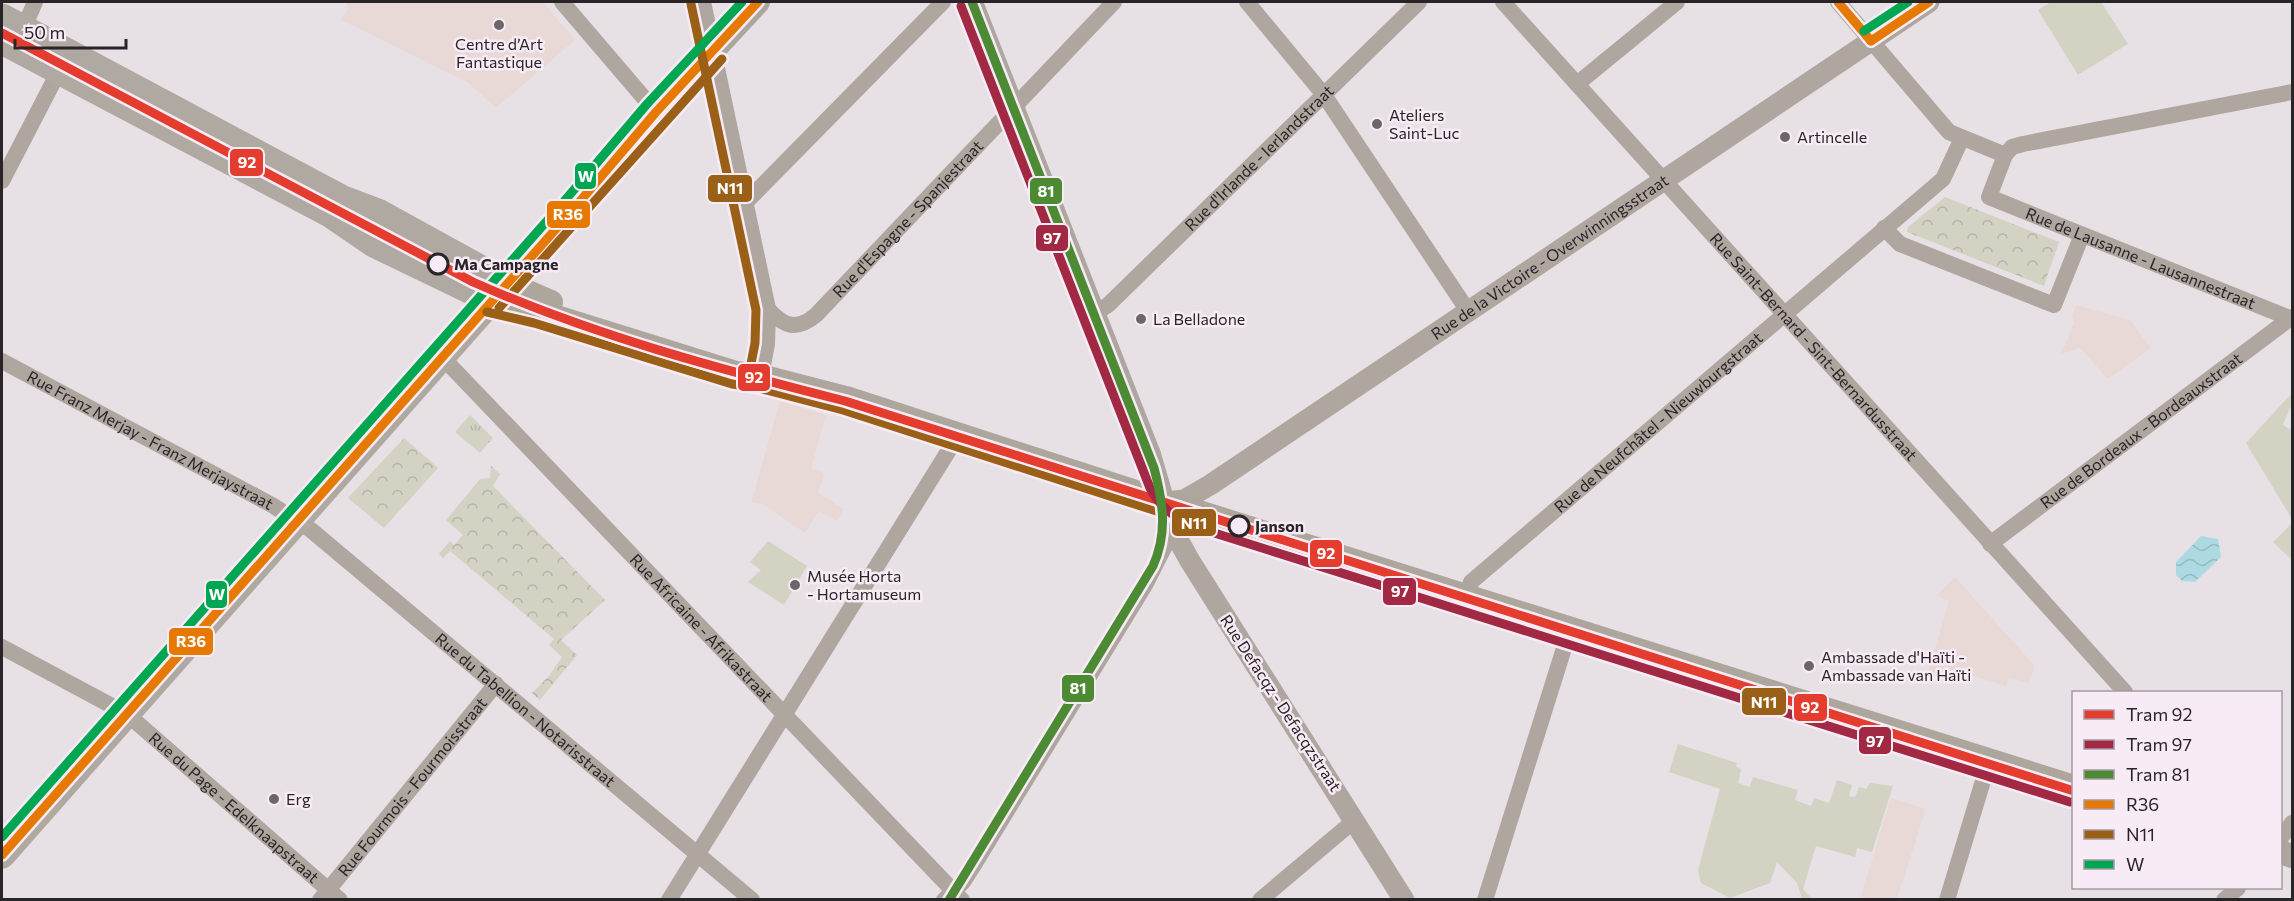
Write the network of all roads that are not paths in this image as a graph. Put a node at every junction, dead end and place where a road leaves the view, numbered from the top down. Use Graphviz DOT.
graph roads {
  1 [pos="35,2"];
  2 [pos="562,2"];
  3 [pos="703,2"];
  4 [pos="758,2"];
  5 [pos="943,2"];
  6 [pos="975,2"];
  7 [pos="1114,2"];
  8 [pos="1247,2"];
  9 [pos="1419,2"];
  10 [pos="1503,2"];
  11 [pos="1677,2"];
  12 [pos="1838,2"];
  13 [pos="1929,2"];
  14 [pos="10,34"];
  15 [pos="1871,41"];
  16 [pos="713,51"];
  17 [pos="63,62"];
  18 [pos="1577,84"];
  19 [pos="2292,92"];
  20 [pos="1324,95"];
  21 [pos="1016,105"];
  22 [pos="656,112"];
  23 [pos="1962,138"];
  24 [pos="2005,155"];
  25 [pos="2,182"];
  26 [pos="1663,182"];
  27 [pos="746,202"];
  28 [pos="1884,228"];
  29 [pos="2082,235"];
  30 [pos="498,292"];
  31 [pos="768,309"];
  32 [pos="1468,311"];
  33 [pos="1097,312"];
  34 [pos="1782,314"];
  35 [pos="2292,318"];
  36 [pos="442,357"];
  37 [pos="2,361"];
  38 [pos="760,375"];
  39 [pos="956,438"];
  40 [pos="1167,502"];
  41 [pos="298,521"];
  42 [pos="1173,530"];
  43 [pos="1990,544"];
  44 [pos="1466,597"];
  45 [pos="1570,629"];
  46 [pos="2,647"];
  47 [pos="496,684"];
  48 [pos="2123,691"];
  49 [pos="783,713"];
  50 [pos="126,714"];
  51 [pos="1989,760"];
  52 [pos="2072,787"];
  53 [pos="1355,820"];
  54 [pos="2292,823"];
  55 [pos="2282,836"];
  56 [pos="698,853"];
  57 [pos="2,855"];
  58 [pos="2237,889"];
  59 [pos="329,896"];
  60 [pos="953,897"];
  61 [pos="669,900"];
  62 [pos="752,900"];
  63 [pos="1260,900"];
  64 [pos="1404,900"];
  65 [pos="1485,900"];
  66 [pos="1947,900"];
  67 [pos="2223,900"];
  1 -- 14 [label="street"];
  2 -- 22 [label="street"];
  3 -- 16 [label="street"];
  4 -- 16 [label="main road"];
  5 -- 27 [label="street"];
  6 -- 21 [label="street"];
  7 -- 21 [label="street, Rue d'Espagne - Spanjestraat"];
  8 -- 20 [label="street"];
  9 -- 20 [label="street, Rue d'Irlande - Ierlandstraat"];
  10 -- 18 [label="street, Rue Saint-Bernard - Sint-Bernardusstraat"];
  11 -- 18 [label="street"];
  12 -- 15 [label="street"];
  13 -- 15 [label="street, Rue de la Victoire - Overwinningsstraat"];
  14 -- 17 [label="main road"];
  15 -- 23 [label="street"];
  15 -- 26 [label="street, Rue de la Victoire - Overwinningsstraat"];
  16 -- 22 [label="main road"];
  16 -- 27 [label="street"];
  17 -- 25 [label="street"];
  17 -- 30 [label="main road"];
  18 -- 26 [label="street, Rue Saint-Bernard - Sint-Bernardusstraat"];
  19 -- 24 [label="street"];
  20 -- 32 [label="street"];
  20 -- 33 [label="street, Rue d'Irlande - Ierlandstraat"];
  21 -- 31 [label="street, Rue d'Espagne - Spanjestraat"];
  21 -- 33 [label="street"];
  22 -- 30 [label="main road"];
  23 -- 24 [label="street"];
  23 -- 28 [label="street, Rue de Neufchâtel - Nieuwburgstraat"];
  24 -- 29 [label="street, Rue de Lausanne - Lausannestraat"];
  26 -- 32 [label="street, Rue de la Victoire - Overwinningsstraat"];
  26 -- 34 [label="street, Rue Saint-Bernard - Sint-Bernardusstraat"];
  27 -- 31 [label="street"];
  28 -- 29 [label="street"];
  28 -- 34 [label="street, Rue de Neufchâtel - Nieuwburgstraat"];
  29 -- 35 [label="street, Rue de Lausanne - Lausannestraat"];
  30 -- 36 [label="main road"];
  30 -- 38 [label="main road"];
  31 -- 38 [label="street"];
  32 -- 40 [label="street, Rue de la Victoire - Overwinningsstraat"];
  33 -- 40 [label="street"];
  34 -- 43 [label="street, Rue Saint-Bernard - Sint-Bernardusstraat"];
  34 -- 44 [label="street, Rue de Neufchâtel - Nieuwburgstraat"];
  35 -- 43 [label="street, Rue de Bordeaux - Bordeauxstraat"];
  36 -- 41 [label="main road"];
  36 -- 49 [label="street, Rue Africaine - Afrikastraat"];
  37 -- 41 [label="street, Rue Franz Merjay - Franz Merjaystraat"];
  38 -- 39 [label="main road"];
  39 -- 40 [label="main road"];
  39 -- 49 [label="street"];
  40 -- 42 [label="street, Rue Defacqz - Defacqzstraat"];
  40 -- 44 [label="main road"];
  41 -- 47 [label="street, Rue du Tabellion - Notarisstraat"];
  41 -- 50 [label="main road"];
  42 -- 53 [label="street, Rue Defacqz - Defacqzstraat"];
  42 -- 60 [label="street"];
  43 -- 48 [label="street, Rue Saint-Bernard - Sint-Bernardusstraat"];
  44 -- 45 [label="main road"];
  45 -- 51 [label="main road"];
  45 -- 65 [label="street"];
  46 -- 50 [label="street, Rue du Page - Edelknaapstraat"];
  47 -- 56 [label="street, Rue du Tabellion - Notarisstraat"];
  47 -- 59 [label="street, Rue Fourmois - Fourmoisstraat"];
  49 -- 56 [label="street"];
  49 -- 60 [label="street, Rue Africaine - Afrikastraat"];
  50 -- 57 [label="main road"];
  50 -- 59 [label="street, Rue du Page - Edelknaapstraat"];
  51 -- 52 [label="main road"];
  51 -- 66 [label="street"];
  53 -- 63 [label="street"];
  53 -- 64 [label="street, Rue Defacqz - Defacqzstraat"];
  54 -- 55 [label="street"];
  56 -- 61 [label="street"];
  56 -- 62 [label="street, Rue du Tabellion - Notarisstraat"];
  58 -- 67 [label="street"];
}
